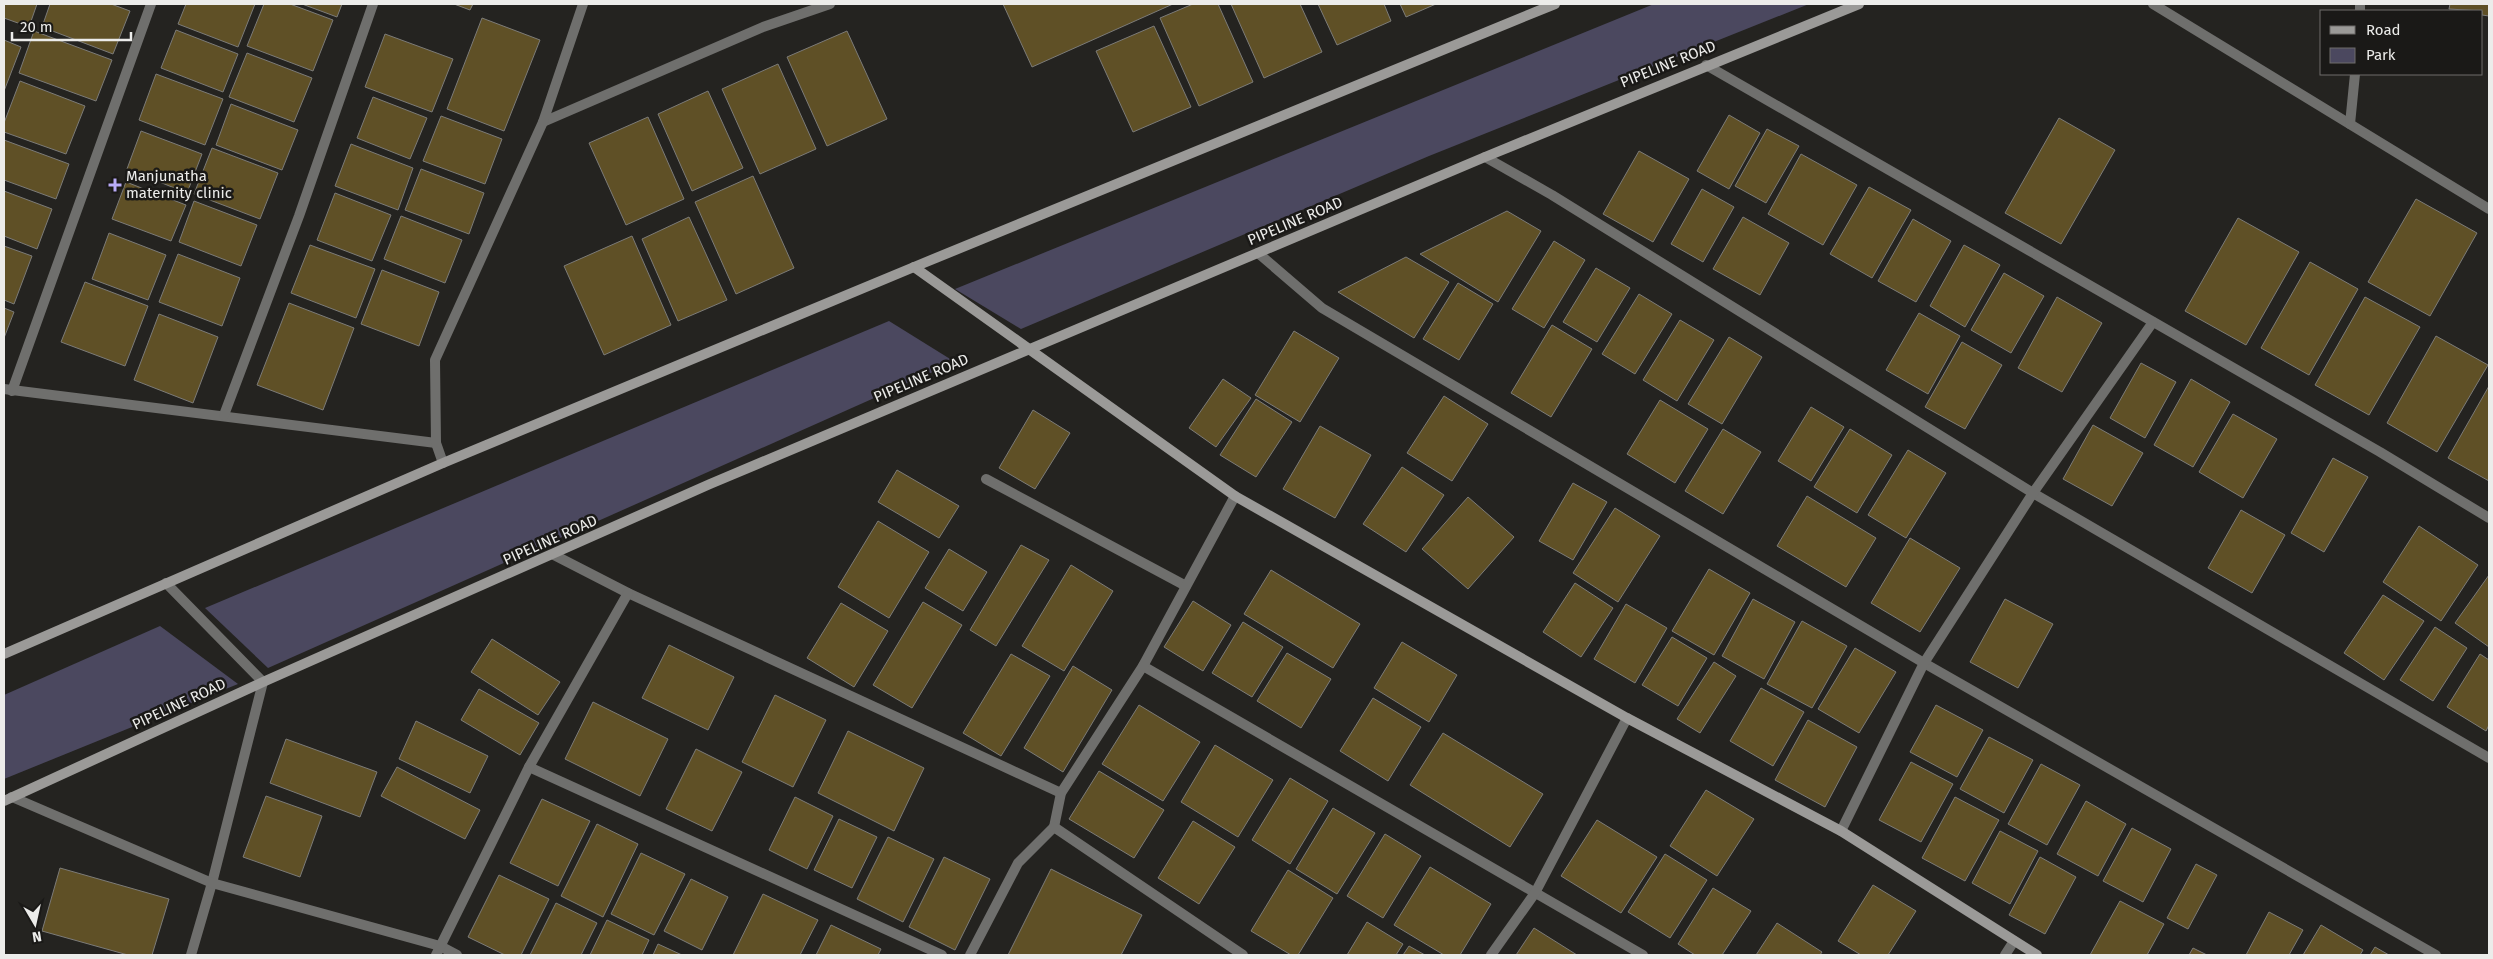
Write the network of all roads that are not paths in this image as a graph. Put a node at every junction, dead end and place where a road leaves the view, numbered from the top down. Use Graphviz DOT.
graph roads {
  1 [pos="151,4"];
  2 [pos="373,4"];
  3 [pos="583,4"];
  4 [pos="830,4"];
  5 [pos="1555,4"];
  6 [pos="1859,4"];
  7 [pos="2153,4"];
  8 [pos="1706,65"];
  9 [pos="2355,75"];
  10 [pos="543,122"];
  11 [pos="2350,124"];
  12 [pos="1485,157"];
  13 [pos="2489,209"];
  14 [pos="1258,253"];
  15 [pos="914,266"];
  16 [pos="2153,322"];
  17 [pos="1030,348"];
  18 [pos="8,390"];
  19 [pos="224,415"];
  20 [pos="436,442"];
  21 [pos="443,463"];
  22 [pos="986,479"];
  23 [pos="2034,493"];
  24 [pos="1235,496"];
  25 [pos="2489,518"];
  26 [pos="554,555"];
  27 [pos="166,583"];
  28 [pos="1186,586"];
  29 [pos="628,593"];
  30 [pos="4,654"];
  31 [pos="1924,664"];
  32 [pos="1143,666"];
  33 [pos="263,682"];
  34 [pos="1627,718"];
  35 [pos="2489,758"];
  36 [pos="529,767"];
  37 [pos="1061,793"];
  38 [pos="8,799"];
  39 [pos="1054,827"];
  40 [pos="1841,831"];
  41 [pos="212,883"];
  42 [pos="1535,893"];
  43 [pos="2014,942"];
  44 [pos="438,951"];
  45 [pos="1236,954"];
  46 [pos="191,955"];
  47 [pos="457,955"];
  48 [pos="942,955"];
  49 [pos="970,955"];
  50 [pos="1491,955"];
  51 [pos="1643,955"];
  52 [pos="2005,955"];
  53 [pos="2037,955"];
  54 [pos="2436,955"];
  1 -- 18 [label="street"];
  2 -- 19 [label="street"];
  3 -- 10 [label="street"];
  4 -- 10 [label="street"];
  5 -- 15 [label="main road"];
  6 -- 8 [label="main road, PIPELINE ROAD"];
  7 -- 11 [label="street"];
  8 -- 12 [label="main road, PIPELINE ROAD"];
  8 -- 16 [label="street"];
  9 -- 11 [label="street"];
  10 -- 20 [label="street"];
  11 -- 13 [label="street"];
  12 -- 14 [label="main road, PIPELINE ROAD"];
  12 -- 23 [label="street"];
  14 -- 17 [label="main road, PIPELINE ROAD"];
  14 -- 31 [label="street"];
  15 -- 17 [label="main road"];
  15 -- 21 [label="main road"];
  16 -- 23 [label="street"];
  16 -- 25 [label="street"];
  17 -- 24 [label="main road"];
  17 -- 26 [label="main road, PIPELINE ROAD"];
  18 -- 19 [label="street"];
  19 -- 20 [label="street"];
  20 -- 21 [label="street"];
  21 -- 27 [label="main road"];
  22 -- 28 [label="street"];
  23 -- 31 [label="street"];
  23 -- 35 [label="street"];
  24 -- 28 [label="street"];
  24 -- 34 [label="main road"];
  26 -- 29 [label="street"];
  26 -- 33 [label="main road, PIPELINE ROAD"];
  27 -- 30 [label="main road"];
  27 -- 33 [label="street"];
  28 -- 32 [label="street"];
  29 -- 36 [label="street"];
  29 -- 37 [label="street"];
  31 -- 40 [label="street"];
  31 -- 54 [label="street"];
  32 -- 37 [label="street"];
  32 -- 42 [label="street"];
  33 -- 38 [label="main road, PIPELINE ROAD"];
  33 -- 41 [label="street"];
  34 -- 40 [label="main road"];
  34 -- 42 [label="street"];
  36 -- 44 [label="street"];
  36 -- 48 [label="street"];
  37 -- 39 [label="street"];
  38 -- 41 [label="street"];
  39 -- 45 [label="street"];
  39 -- 49 [label="street"];
  40 -- 43 [label="main road"];
  41 -- 44 [label="street"];
  41 -- 46 [label="street"];
  42 -- 50 [label="street"];
  42 -- 51 [label="street"];
  43 -- 52 [label="street"];
  43 -- 53 [label="main road"];
  44 -- 47 [label="street"];
}
